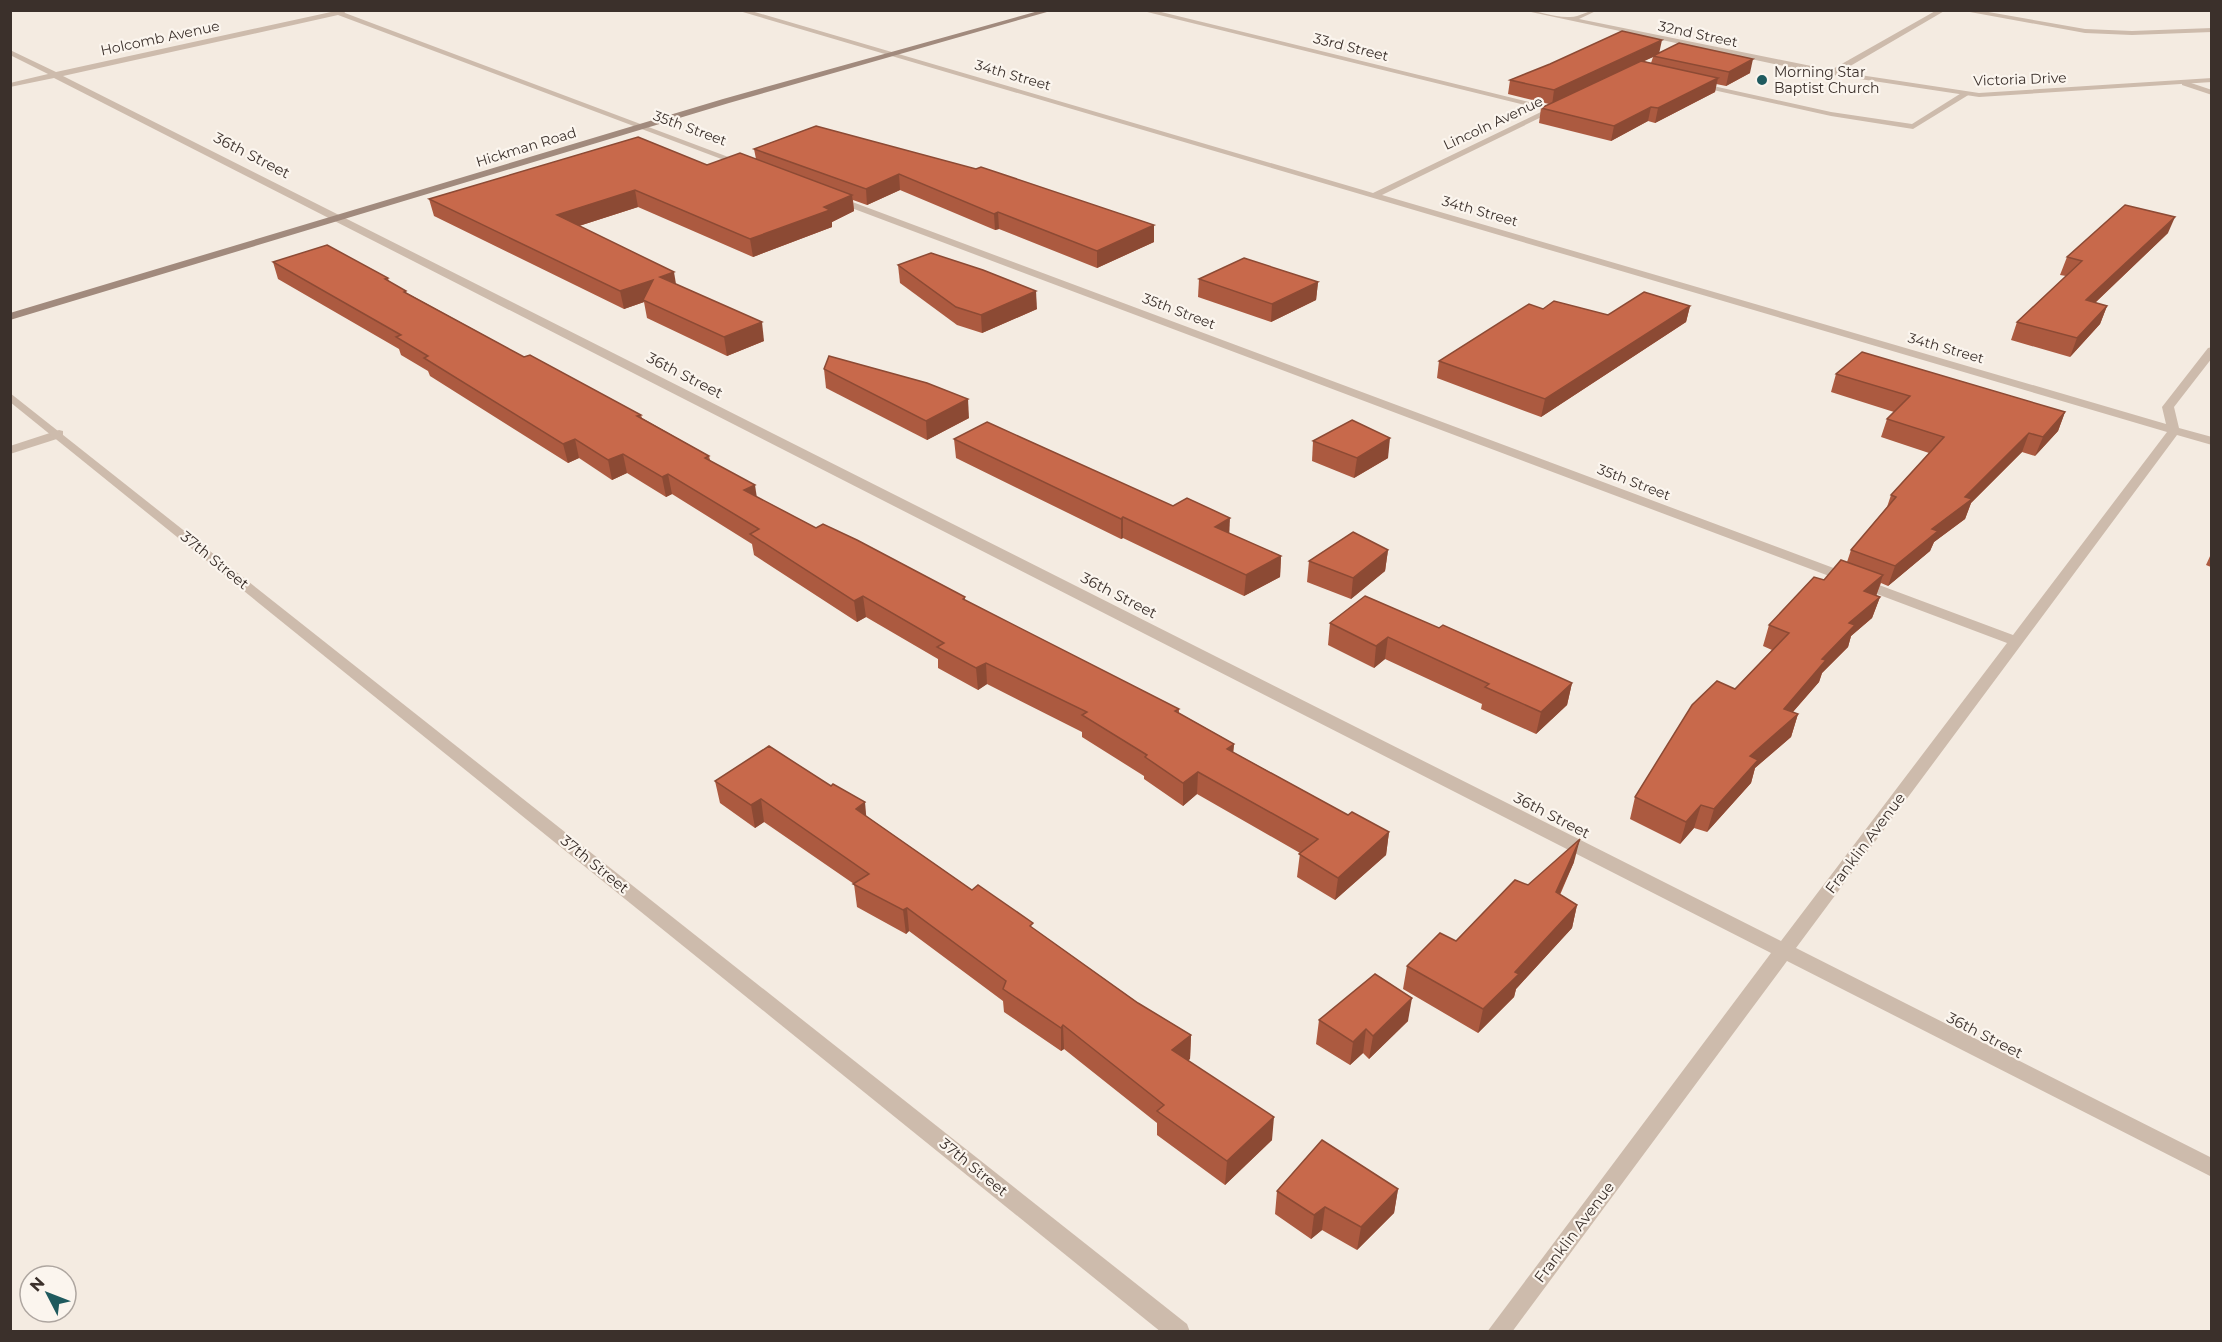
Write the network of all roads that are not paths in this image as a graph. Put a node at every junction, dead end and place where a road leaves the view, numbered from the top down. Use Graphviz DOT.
graph roads {
  1 [pos="350,10"];
  2 [pos="740,10"];
  3 [pos="1051,10"];
  4 [pos="1142,10"];
  5 [pos="1525,10"];
  6 [pos="1595,10"];
  7 [pos="1942,10"];
  8 [pos="1962,10"];
  9 [pos="335,12"];
  10 [pos="1572,20"];
  11 [pos="2211,30"];
  12 [pos="1690,45"];
  13 [pos="1679,50"];
  14 [pos="10,51"];
  15 [pos="892,56"];
  16 [pos="1832,73"];
  17 [pos="56,75"];
  18 [pos="2211,80"];
  19 [pos="1693,83"];
  20 [pos="2185,83"];
  21 [pos="10,85"];
  22 [pos="2211,93"];
  23 [pos="1966,94"];
  24 [pos="1563,105"];
  25 [pos="1553,110"];
  26 [pos="642,126"];
  27 [pos="750,167"];
  28 [pos="828,196"];
  29 [pos="1373,196"];
  30 [pos="340,218"];
  31 [pos="10,317"];
  32 [pos="2211,350"];
  33 [pos="10,396"];
  34 [pos="2174,430"];
  35 [pos="59,434"];
  36 [pos="2211,441"];
  37 [pos="10,450"];
  38 [pos="2016,641"];
  39 [pos="1784,951"];
  40 [pos="2211,1168"];
  41 [pos="1179,1332"];
  42 [pos="1498,1332"];
  1 -- 9 [label="street, Holcomb Avenue"];
  2 -- 15 [label="street, 34th Street"];
  3 -- 15 [label="main road, Hickman Road"];
  4 -- 25 [label="street, 33rd Street"];
  5 -- 10 [label="street, 32nd Street"];
  6 -- 10 [label="street"];
  7 -- 16 [label="street"];
  8 -- 11 [label="street"];
  9 -- 17 [label="street, Holcomb Avenue"];
  9 -- 26 [label="street, 35th Street"];
  10 -- 12 [label="street, 32nd Street"];
  12 -- 13 [label="street"];
  12 -- 16 [label="street, 32nd Street"];
  14 -- 17 [label="street, 36th Street"];
  15 -- 26 [label="main road, Hickman Road"];
  15 -- 29 [label="street, 34th Street"];
  16 -- 23 [label="street, Victoria Drive"];
  17 -- 21 [label="street, Holcomb Avenue"];
  17 -- 30 [label="street, 36th Street"];
  18 -- 20 [label="street, Victoria Drive"];
  19 -- 23 [label="street"];
  20 -- 22 [label="street"];
  20 -- 23 [label="street, Victoria Drive"];
  24 -- 25 [label="street, Lincoln Avenue"];
  25 -- 29 [label="street, Lincoln Avenue"];
  26 -- 27 [label="street, 35th Street"];
  26 -- 30 [label="main road, Hickman Road"];
  28 -- 38 [label="street, 35th Street"];
  29 -- 34 [label="street, 34th Street"];
  30 -- 31 [label="main road, Hickman Road"];
  30 -- 39 [label="street, 36th Street"];
  32 -- 34 [label="street"];
  33 -- 35 [label="street, 37th Street"];
  34 -- 36 [label="street, 34th Street"];
  34 -- 38 [label="street, Franklin Avenue"];
  35 -- 37 [label="street"];
  35 -- 41 [label="street, 37th Street"];
  38 -- 39 [label="street, Franklin Avenue"];
  39 -- 40 [label="street, 36th Street"];
  39 -- 42 [label="street, Franklin Avenue"];
}
